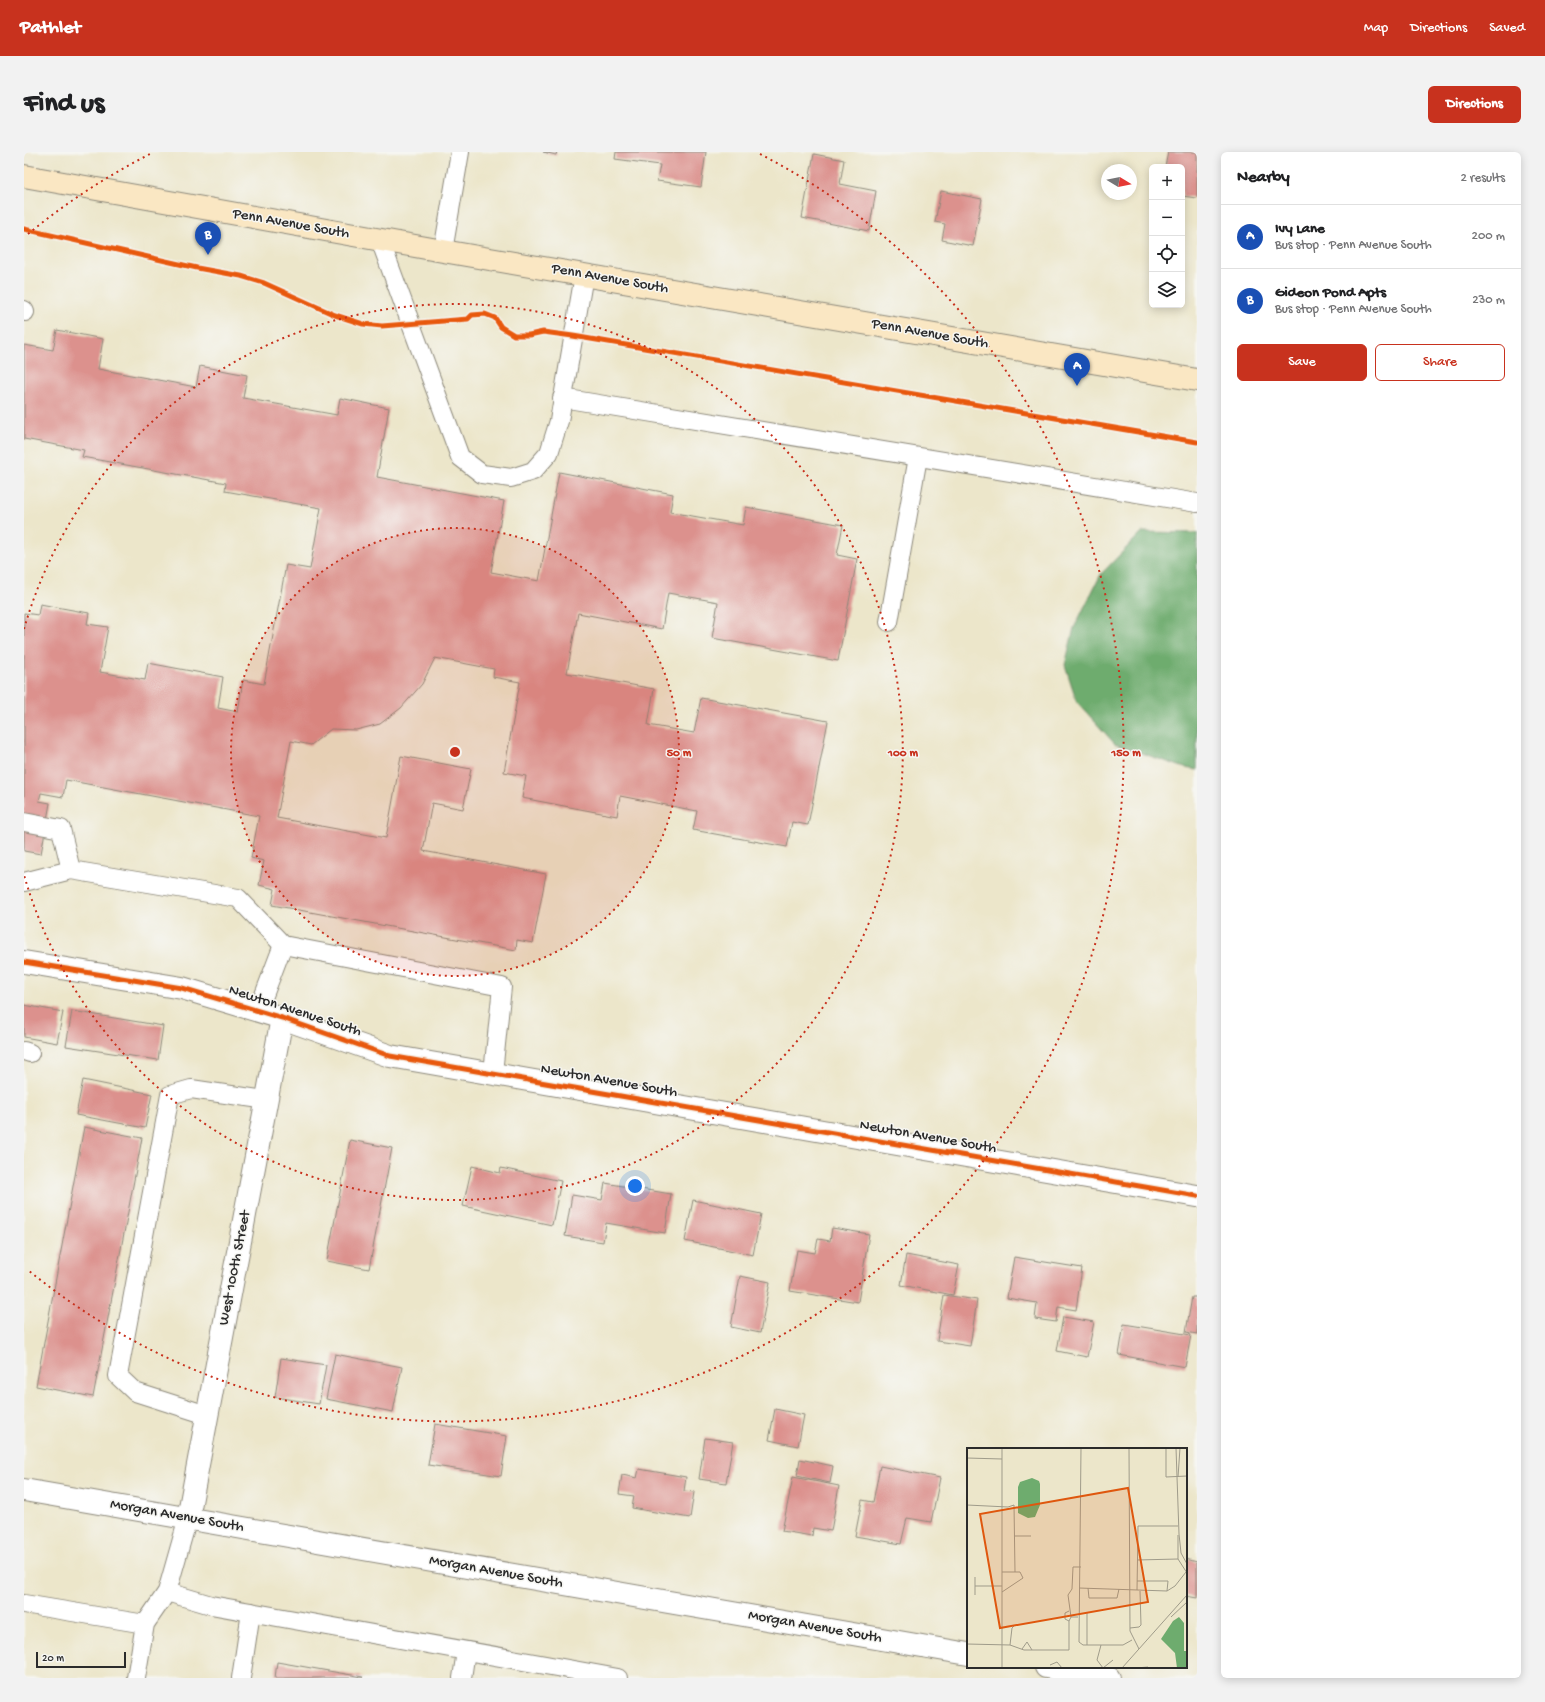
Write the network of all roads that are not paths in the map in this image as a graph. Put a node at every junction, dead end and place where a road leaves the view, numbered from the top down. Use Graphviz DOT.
graph roads {
  1 [pos="460,152"];
  2 [pos="24,176"];
  3 [pos="380,240"];
  4 [pos="443,251"];
  5 [pos="584,275"];
  6 [pos="1197,380"];
  7 [pos="562,398"];
  8 [pos="918,457"];
  9 [pos="1197,503"];
  10 [pos="889,622"];
  11 [pos="24,822"];
  12 [pos="71,870"];
  13 [pos="24,882"];
  14 [pos="283,945"];
  15 [pos="24,962"];
  16 [pos="258,1011"];
  17 [pos="282,1018"];
  18 [pos="493,1073"];
  19 [pos="266,1100"];
  20 [pos="1197,1196"];
  21 [pos="207,1415"];
  22 [pos="24,1490"];
  23 [pos="188,1518"];
  24 [pos="167,1592"];
  25 [pos="24,1604"];
  26 [pos="251,1612"];
  27 [pos="145,1624"];
  28 [pos="466,1651"];
  29 [pos="967,1654"];
  30 [pos="1052,1668"];
  31 [pos="136,1678"];
  32 [pos="241,1678"];
  33 [pos="462,1678"];
  34 [pos="618,1678"];
  35 [pos="1109,1678"];
  1 -- 4 [label="lane"];
  2 -- 3 [label="main road, Penn Avenue South"];
  3 -- 4 [label="main road, Penn Avenue South"];
  3 -- 7 [label="lane"];
  4 -- 5 [label="main road, Penn Avenue South"];
  5 -- 6 [label="main road, Penn Avenue South"];
  5 -- 7 [label="lane"];
  7 -- 8 [label="lane"];
  8 -- 9 [label="lane"];
  8 -- 10 [label="lane"];
  11 -- 12 [label="lane"];
  12 -- 13 [label="lane"];
  12 -- 14 [label="lane"];
  14 -- 16 [label="lane"];
  14 -- 18 [label="lane"];
  15 -- 16 [label="street, Newton Avenue South"];
  16 -- 17 [label="street, Newton Avenue South"];
  17 -- 18 [label="street, Newton Avenue South"];
  17 -- 19 [label="street, West 100th Street"];
  18 -- 20 [label="street, Newton Avenue South"];
  19 -- 21 [label="street, West 100th Street"];
  19 -- 21 [label="lane"];
  21 -- 23 [label="street, West 100th Street"];
  22 -- 23 [label="street, Morgan Avenue South"];
  23 -- 24 [label="lane"];
  23 -- 29 [label="street, Morgan Avenue South"];
  24 -- 26 [label="lane"];
  24 -- 27 [label="lane"];
  25 -- 27 [label="lane"];
  26 -- 28 [label="lane"];
  26 -- 32 [label="lane"];
  27 -- 31 [label="lane"];
  28 -- 33 [label="lane"];
  28 -- 34 [label="lane"];
  30 -- 35 [label="street"];
}
